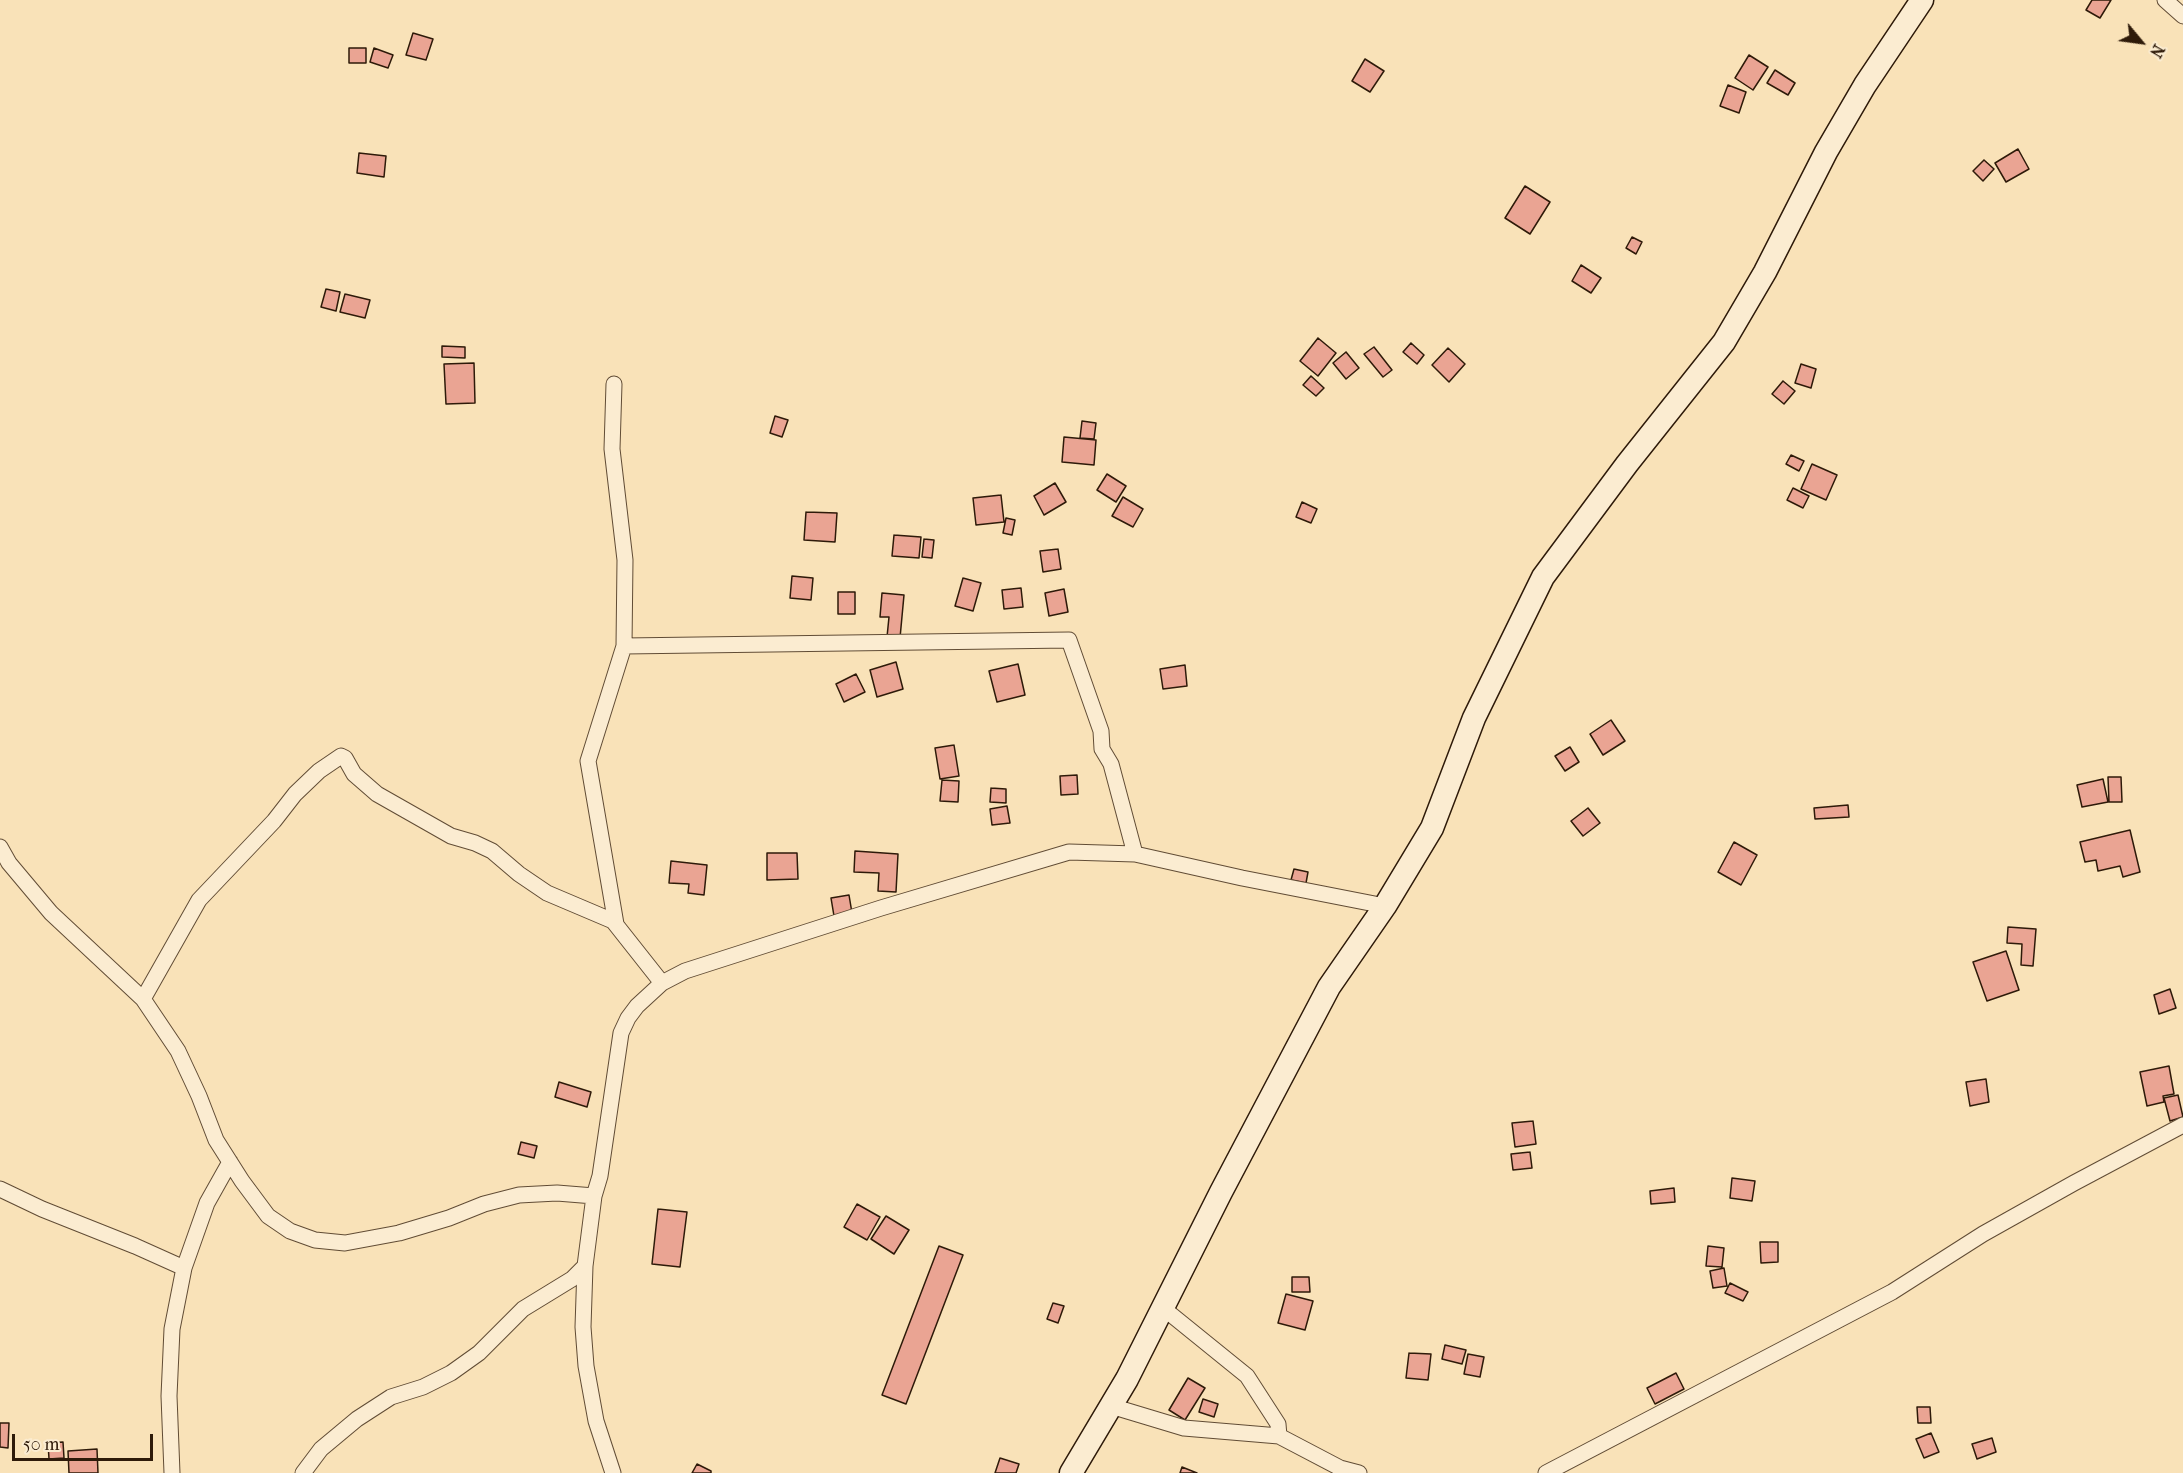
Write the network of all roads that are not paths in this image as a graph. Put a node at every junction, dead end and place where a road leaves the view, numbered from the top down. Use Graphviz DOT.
graph roads {
  1 [pos="1922,0"];
  2 [pos="2165,0"];
  3 [pos="2183,16"];
  4 [pos="614,384"];
  5 [pos="624,646"];
  6 [pos="0,847"];
  7 [pos="1135,854"];
  8 [pos="1385,906"];
  9 [pos="616,924"];
  10 [pos="662,983"];
  11 [pos="143,999"];
  12 [pos="2183,1125"];
  13 [pos="230,1162"];
  14 [pos="0,1189"];
  15 [pos="594,1196"];
  16 [pos="585,1266"];
  17 [pos="184,1268"];
  18 [pos="1162,1308"];
  19 [pos="1111,1406"];
  20 [pos="1279,1436"];
  21 [pos="172,1473"];
  22 [pos="303,1473"];
  23 [pos="613,1473"];
  24 [pos="1071,1473"];
  25 [pos="1359,1473"];
  26 [pos="1546,1473"];
  1 -- 8 [label="street"];
  2 -- 3 [label="street"];
  4 -- 5 [label="street"];
  5 -- 7 [label="street"];
  5 -- 9 [label="street"];
  6 -- 11 [label="street"];
  7 -- 8 [label="street"];
  7 -- 10 [label="street"];
  8 -- 18 [label="street"];
  9 -- 10 [label="street"];
  9 -- 11 [label="street"];
  10 -- 15 [label="street"];
  11 -- 13 [label="street"];
  12 -- 26 [label="street"];
  13 -- 15 [label="street"];
  13 -- 17 [label="street"];
  14 -- 17 [label="street"];
  15 -- 16 [label="street"];
  16 -- 22 [label="street"];
  16 -- 23 [label="street"];
  17 -- 21 [label="street"];
  18 -- 19 [label="street"];
  18 -- 20 [label="street"];
  19 -- 20 [label="street"];
  19 -- 24 [label="street"];
  20 -- 25 [label="street"];
}
